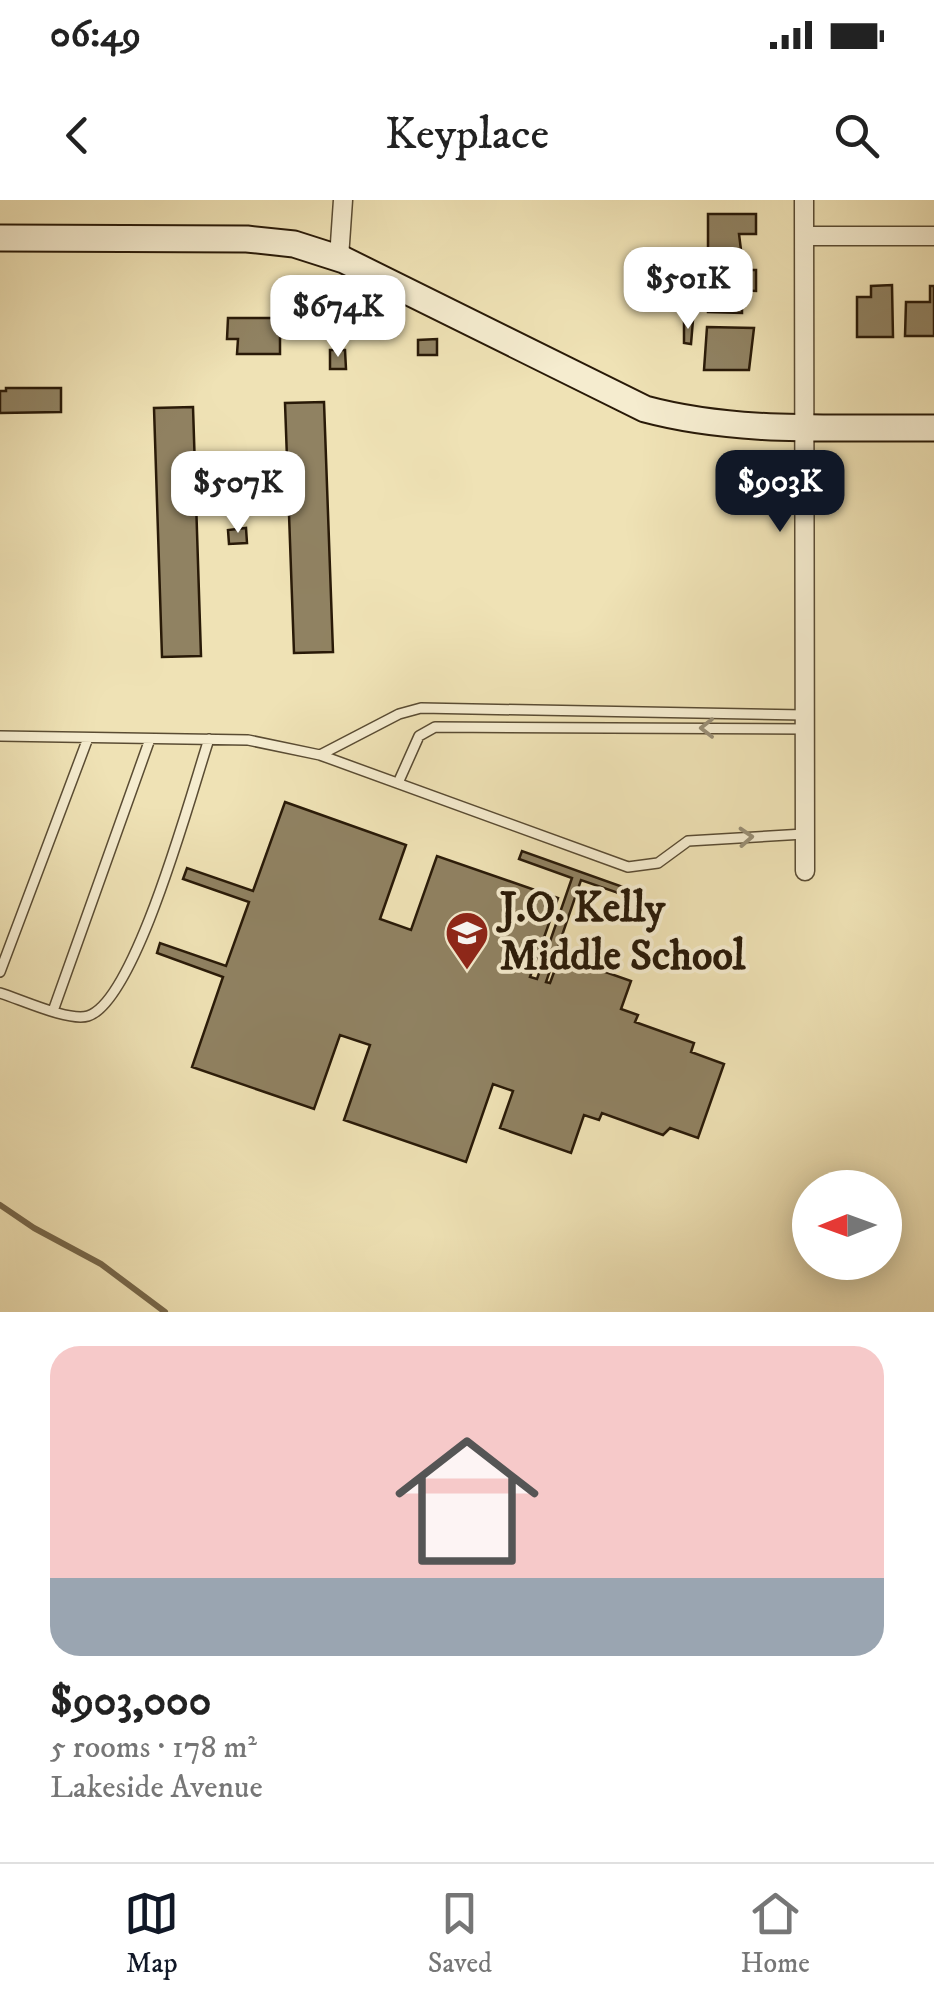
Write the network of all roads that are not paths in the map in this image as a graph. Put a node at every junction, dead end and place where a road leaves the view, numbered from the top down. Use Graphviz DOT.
graph roads {
  1 [pos="342,200"];
  2 [pos="804,200"];
  3 [pos="804,236"];
  4 [pos="934,236"];
  5 [pos="0,238"];
  6 [pos="339,258"];
  7 [pos="803,426"];
  8 [pos="934,428"];
  9 [pos="805,722"];
  10 [pos="0,736"];
  11 [pos="88,738"];
  12 [pos="150,739"];
  13 [pos="209,740"];
  14 [pos="320,755"];
  15 [pos="398,783"];
  16 [pos="805,834"];
  17 [pos="805,871"];
  18 [pos="0,972"];
  19 [pos="0,992"];
  20 [pos="54,1011"];
  1 -- 6 [label="street"];
  2 -- 3 [label="street"];
  3 -- 4 [label="street"];
  3 -- 7 [label="street"];
  5 -- 6 [label="street"];
  6 -- 7 [label="street"];
  7 -- 8 [label="street"];
  7 -- 9 [label="street"];
  9 -- 14 [label="lane"];
  9 -- 15 [label="lane, one-way"];
  9 -- 16 [label="street"];
  10 -- 11 [label="lane"];
  11 -- 12 [label="lane"];
  11 -- 18 [label="lane"];
  12 -- 13 [label="lane"];
  12 -- 20 [label="lane"];
  13 -- 14 [label="lane"];
  13 -- 20 [label="lane"];
  14 -- 15 [label="lane"];
  15 -- 16 [label="lane, one-way"];
  16 -- 17 [label="street"];
  19 -- 20 [label="lane"];
}
